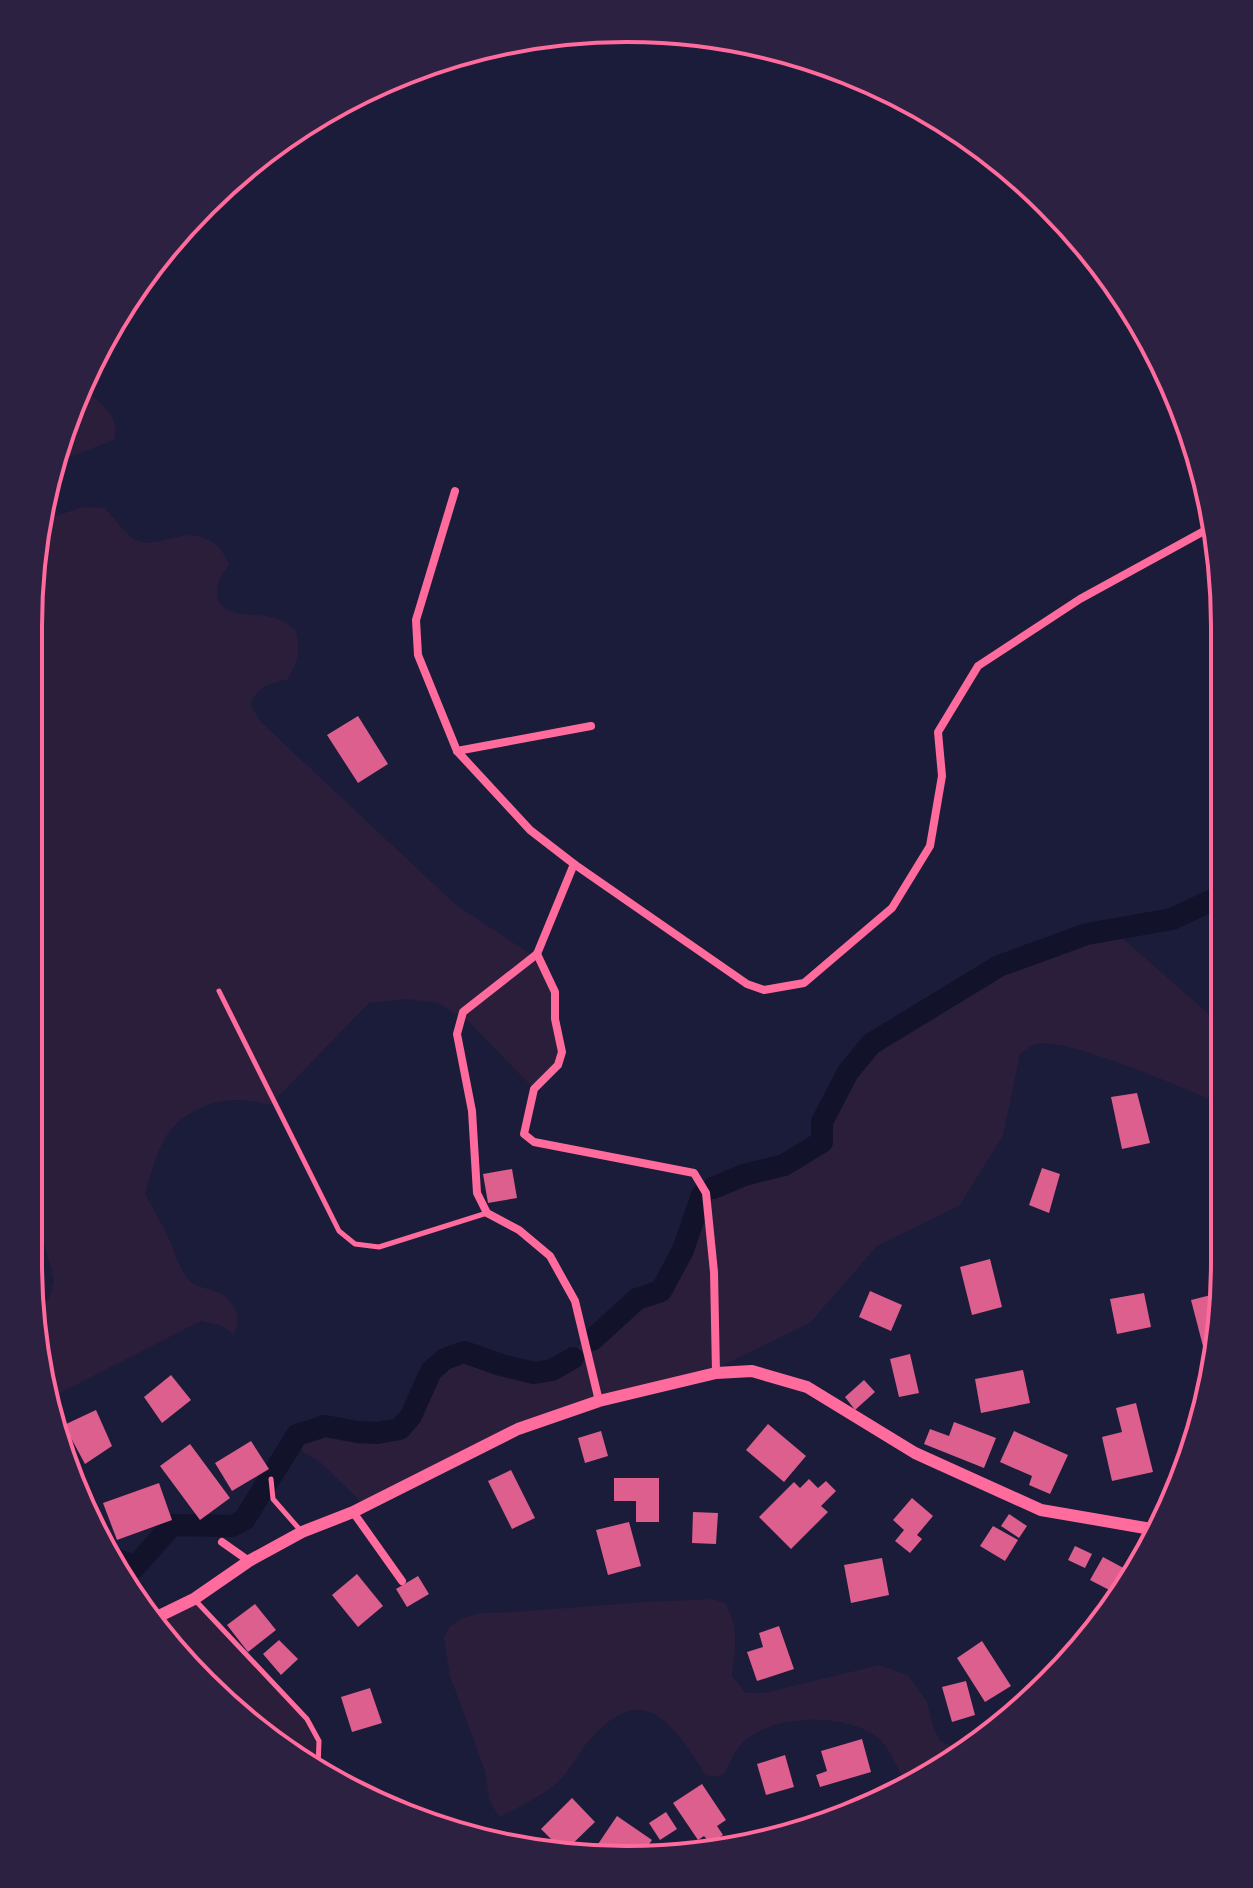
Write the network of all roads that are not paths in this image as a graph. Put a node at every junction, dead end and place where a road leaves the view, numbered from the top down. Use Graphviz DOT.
graph roads {
  1 [pos="455,491"];
  2 [pos="1203,532"];
  3 [pos="591,726"];
  4 [pos="457,751"];
  5 [pos="574,864"];
  6 [pos="537,954"];
  7 [pos="219,991"];
  8 [pos="487,1213"];
  9 [pos="716,1373"];
  10 [pos="599,1401"];
  11 [pos="271,1479"];
  12 [pos="353,1512"];
  13 [pos="1147,1528"];
  14 [pos="302,1532"];
  15 [pos="222,1542"];
  16 [pos="249,1561"];
  17 [pos="402,1581"];
  18 [pos="194,1599"];
  19 [pos="161,1615"];
  20 [pos="318,1758"];
  1 -- 4 [label="street"];
  2 -- 5 [label="street"];
  3 -- 4 [label="street"];
  4 -- 5 [label="street"];
  5 -- 6 [label="street"];
  6 -- 8 [label="street"];
  6 -- 9 [label="street"];
  7 -- 8 [label="lane"];
  8 -- 10 [label="street"];
  9 -- 10 [label="street"];
  9 -- 13 [label="street"];
  10 -- 12 [label="street"];
  11 -- 14 [label="lane"];
  12 -- 14 [label="street"];
  12 -- 17 [label="street"];
  14 -- 16 [label="street"];
  15 -- 16 [label="street"];
  16 -- 18 [label="street"];
  18 -- 19 [label="street"];
  18 -- 20 [label="lane"];
}
